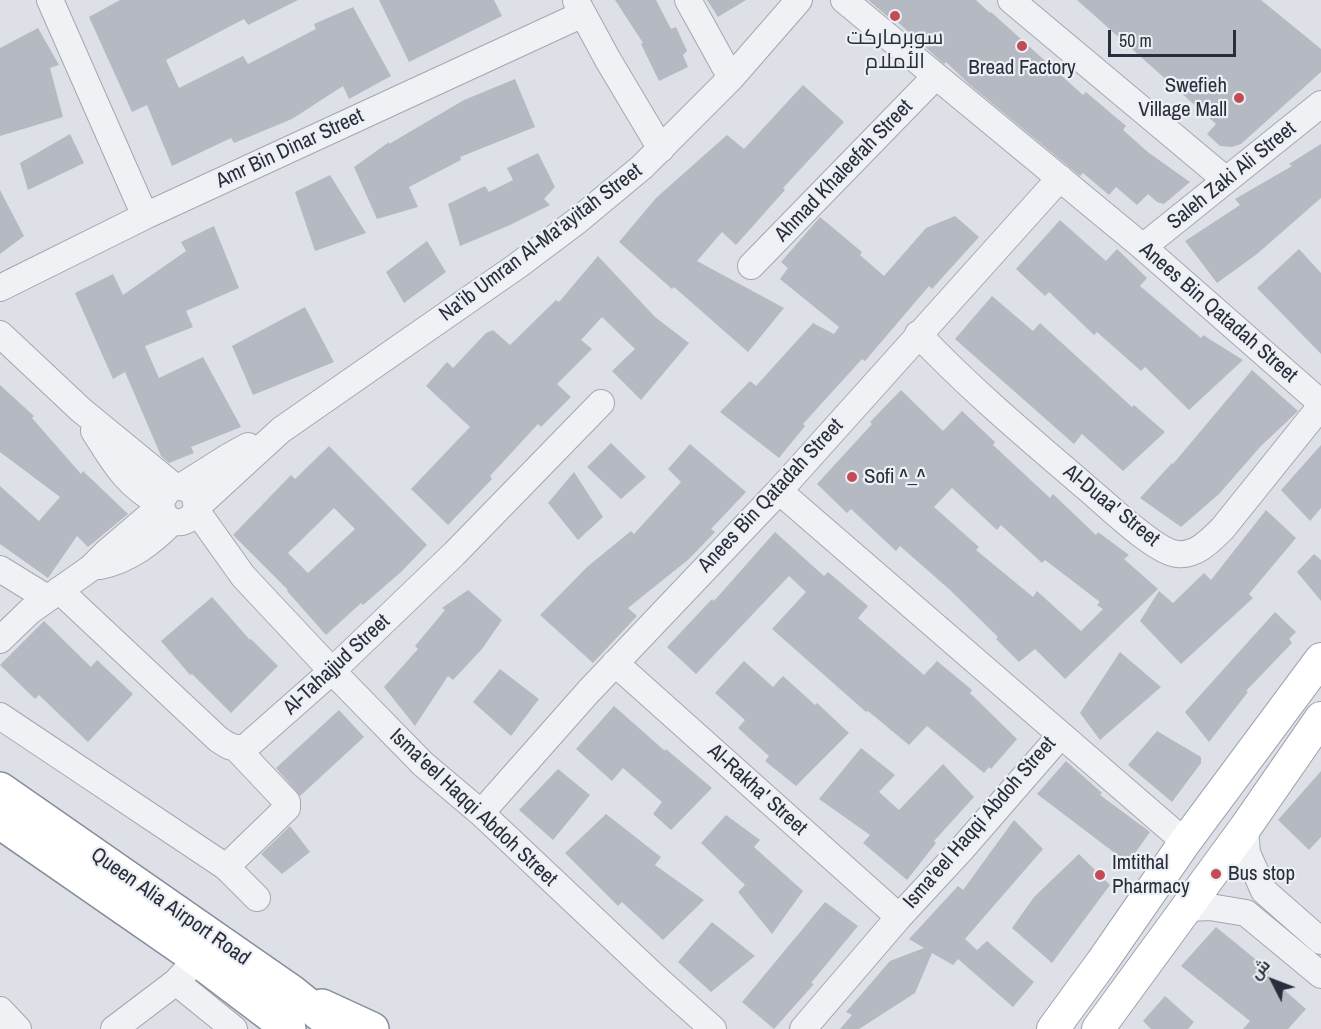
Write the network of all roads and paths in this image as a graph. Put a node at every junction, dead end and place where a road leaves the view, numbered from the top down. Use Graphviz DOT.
graph roads {
  1 [pos="50,0"];
  2 [pos="688,0"];
  3 [pos="800,0"];
  4 [pos="844,0"];
  5 [pos="1011,0"];
  6 [pos="579,7"];
  7 [pos="936,76"];
  8 [pos="731,78"];
  9 [pos="1321,104"];
  10 [pos="661,149"];
  11 [pos="1060,178"];
  12 [pos="1226,180"];
  13 [pos="145,216"];
  14 [pos="1143,247"];
  15 [pos="751,266"];
  16 [pos="0,288"];
  17 [pos="0,334"];
  18 [pos="918,334"];
  19 [pos="601,403"];
  20 [pos="1321,405"];
  21 [pos="779,491"];
  22 [pos="178,505"];
  23 [pos="0,569"];
  24 [pos="53,594"];
  25 [pos="0,640"];
  26 [pos="1321,659"];
  27 [pos="615,663"];
  28 [pos="332,671"];
  29 [pos="0,716"];
  30 [pos="1321,718"];
  31 [pos="1060,735"];
  32 [pos="237,749"];
  33 [pos="0,789"];
  34 [pos="481,813"];
  35 [pos="0,822"];
  36 [pos="1245,828"];
  37 [pos="1185,842"];
  38 [pos="226,867"];
  39 [pos="1264,891"];
  40 [pos="257,898"];
  41 [pos="1186,908"];
  42 [pos="1246,913"];
  43 [pos="898,917"];
  44 [pos="1321,941"];
  45 [pos="186,970"];
  46 [pos="1321,975"];
  47 [pos="292,992"];
  48 [pos="0,1010"];
  49 [pos="286,1027"];
  50 [pos="18,1029"];
  51 [pos="114,1029"];
  52 [pos="234,1029"];
  53 [pos="339,1029"];
  54 [pos="372,1029"];
  55 [pos="713,1029"];
  56 [pos="803,1029"];
  57 [pos="1053,1029"];
  58 [pos="1098,1029"];
  1 -- 13 [label="street"];
  2 -- 8 [label="street"];
  3 -- 8 [label="street, Na'ib Umran Al-Ma'ayitah Street"];
  4 -- 7 [label="street, Anees Bin Qatadah Street"];
  5 -- 12 [label="street"];
  6 -- 10 [label="street"];
  6 -- 13 [label="street, Amr Bin Dinar Street"];
  7 -- 11 [label="street, Anees Bin Qatadah Street"];
  7 -- 15 [label="street, Ahmad Khaleefah Street"];
  8 -- 10 [label="street, Na'ib Umran Al-Ma'ayitah Street"];
  9 -- 12 [label="street, Saleh Zaki Ali Street"];
  10 -- 22 [label="street, Na'ib Umran Al-Ma'ayitah Street"];
  11 -- 14 [label="street, Anees Bin Qatadah Street"];
  11 -- 18 [label="street, Anees Bin Qatadah Street"];
  12 -- 14 [label="street, Saleh Zaki Ali Street"];
  13 -- 16 [label="street, Amr Bin Dinar Street"];
  14 -- 20 [label="street, Anees Bin Qatadah Street"];
  17 -- 22 [label="street"];
  18 -- 20 [label="street, Al-Duaa' Street"];
  18 -- 21 [label="street, Anees Bin Qatadah Street"];
  19 -- 28 [label="street, Al-Tahajjud Street"];
  21 -- 27 [label="street, Anees Bin Qatadah Street"];
  21 -- 31 [label="street, Isma'eel Haqqi Abdoh Street"];
  22 -- 24 [label="street, Na'ib Umran Al-Ma'ayitah Street"];
  22 -- 28 [label="street, Isma'eel Haqqi Abdoh Street"];
  23 -- 24 [label="street"];
  24 -- 25 [label="street, Na'ib Umran Al-Ma'ayitah Street"];
  24 -- 32 [label="street"];
  26 -- 37 [label="main road"];
  27 -- 34 [label="street, Anees Bin Qatadah Street"];
  27 -- 43 [label="street, Al-Rakha' Street"];
  28 -- 32 [label="street, Al-Tahajjud Street"];
  28 -- 34 [label="street, Isma'eel Haqqi Abdoh Street"];
  29 -- 38 [label="street"];
  30 -- 36 [label="main road"];
  31 -- 37 [label="street"];
  31 -- 43 [label="street, Isma'eel Haqqi Abdoh Street"];
  32 -- 38 [label="street"];
  33 -- 47 [label="highway, Queen Alia Airport Road"];
  34 -- 55 [label="street, Isma'eel Haqqi Abdoh Street"];
  35 -- 45 [label="highway, Queen Alia Airport Road"];
  36 -- 39 [label="street"];
  36 -- 41 [label="main road"];
  37 -- 57 [label="main road"];
  38 -- 40 [label="street"];
  39 -- 42 [label="street"];
  39 -- 44 [label="street"];
  41 -- 42 [label="street"];
  41 -- 58 [label="main road"];
  42 -- 46 [label="street"];
  43 -- 56 [label="street, Isma'eel Haqqi Abdoh Street"];
  45 -- 49 [label="highway, Queen Alia Airport Road"];
  45 -- 51 [label="street"];
  45 -- 52 [label="street"];
  47 -- 53 [label="highway, Queen Alia Airport Road"];
  47 -- 54 [label="highway"];
  48 -- 50 [label="street"];
}
